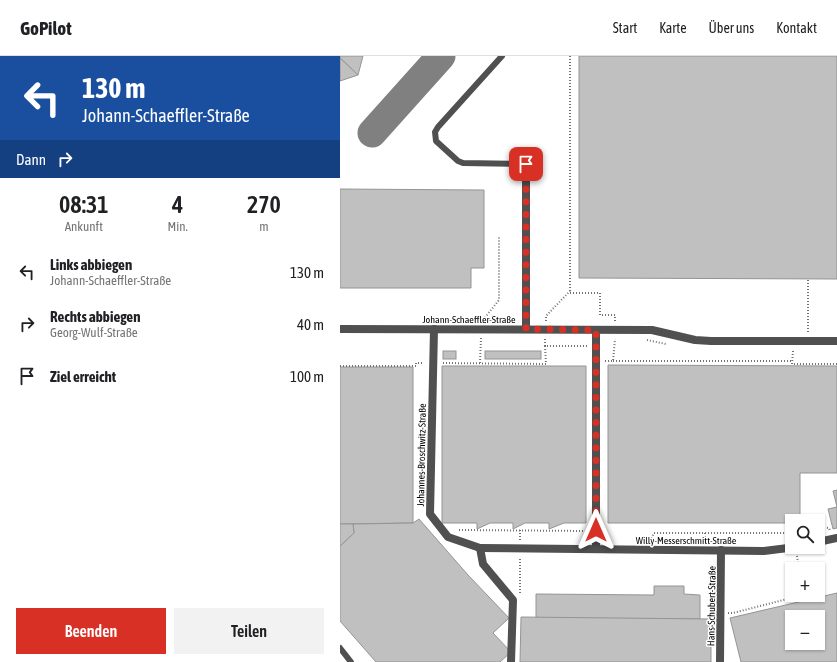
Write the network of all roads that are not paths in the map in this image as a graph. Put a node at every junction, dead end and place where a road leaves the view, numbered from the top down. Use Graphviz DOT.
graph roads {
  1 [pos="502,56"];
  2 [pos="526,164"];
  3 [pos="340,329"];
  4 [pos="434,329"];
  5 [pos="526,329"];
  6 [pos="596,330"];
  7 [pos="837,341"];
  8 [pos="837,538"];
  9 [pos="825,541"];
  10 [pos="480,548"];
  11 [pos="596,549"];
  12 [pos="721,550"];
  13 [pos="785,550"];
  14 [pos="340,648"];
  15 [pos="351,662"];
  16 [pos="511,662"];
  17 [pos="720,662"];
  1 -- 2 [label="lane"];
  2 -- 5 [label="street"];
  3 -- 4 [label="street, Johann-Schaeffler-Straße"];
  4 -- 5 [label="street, Johann-Schaeffler-Straße"];
  4 -- 10 [label="street, Johannes-Broschwitz-Straße"];
  5 -- 6 [label="street, Johann-Schaeffler-Straße"];
  6 -- 7 [label="street, Johann-Schaeffler-Straße"];
  6 -- 11 [label="street"];
  8 -- 9 [label="street"];
  10 -- 11 [label="street, Willy-Messerschmitt-Straße"];
  10 -- 16 [label="street"];
  11 -- 12 [label="street, Willy-Messerschmitt-Straße"];
  12 -- 13 [label="street, Willy-Messerschmitt-Straße"];
  12 -- 17 [label="street, Hans-Schubert-Straße"];
  14 -- 15 [label="lane"];
}
